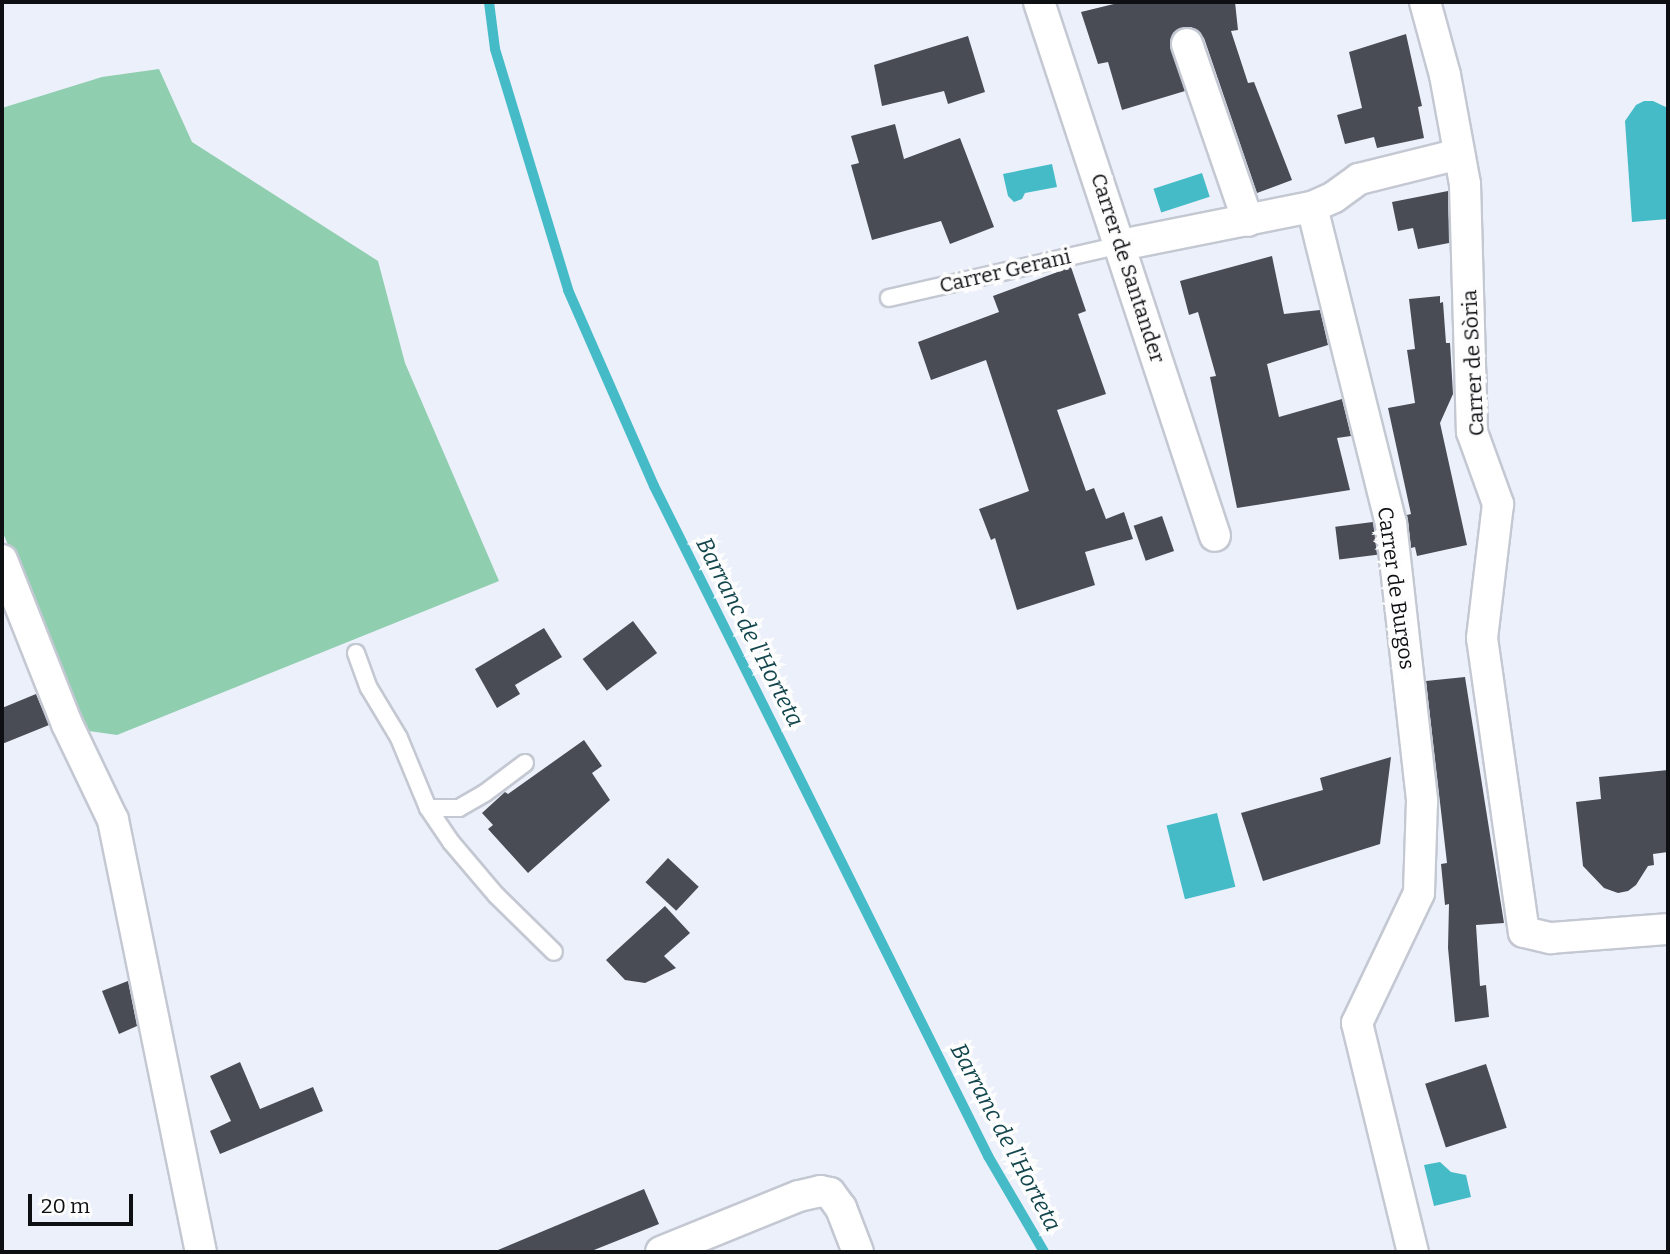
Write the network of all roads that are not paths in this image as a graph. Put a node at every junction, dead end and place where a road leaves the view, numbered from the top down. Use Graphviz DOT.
graph roads {
  1 [pos="1039,2"];
  2 [pos="1425,2"];
  3 [pos="1187,44"];
  4 [pos="1459,154"];
  5 [pos="1312,207"];
  6 [pos="1248,221"];
  7 [pos="1121,245"];
  8 [pos="889,298"];
  9 [pos="1215,536"];
  10 [pos="2,560"];
  11 [pos="356,653"];
  12 [pos="525,763"];
  13 [pos="428,808"];
  14 [pos="1668,929"];
  15 [pos="554,952"];
  16 [pos="201,1252"];
  17 [pos="661,1252"];
  18 [pos="858,1252"];
  19 [pos="1413,1252"];
  1 -- 7 [label="street, Carrer de Santander"];
  2 -- 4 [label="street, Carrer de Sòria"];
  3 -- 6 [label="street"];
  4 -- 5 [label="street"];
  4 -- 14 [label="street, Carrer de Sòria"];
  5 -- 6 [label="street"];
  5 -- 19 [label="street, Carrer de Burgos"];
  6 -- 7 [label="street"];
  7 -- 8 [label="lane, Carrer Gerani"];
  7 -- 9 [label="street, Carrer de Santander"];
  10 -- 16 [label="street"];
  11 -- 13 [label="lane"];
  12 -- 13 [label="lane"];
  13 -- 15 [label="lane"];
  17 -- 18 [label="street"];
}
